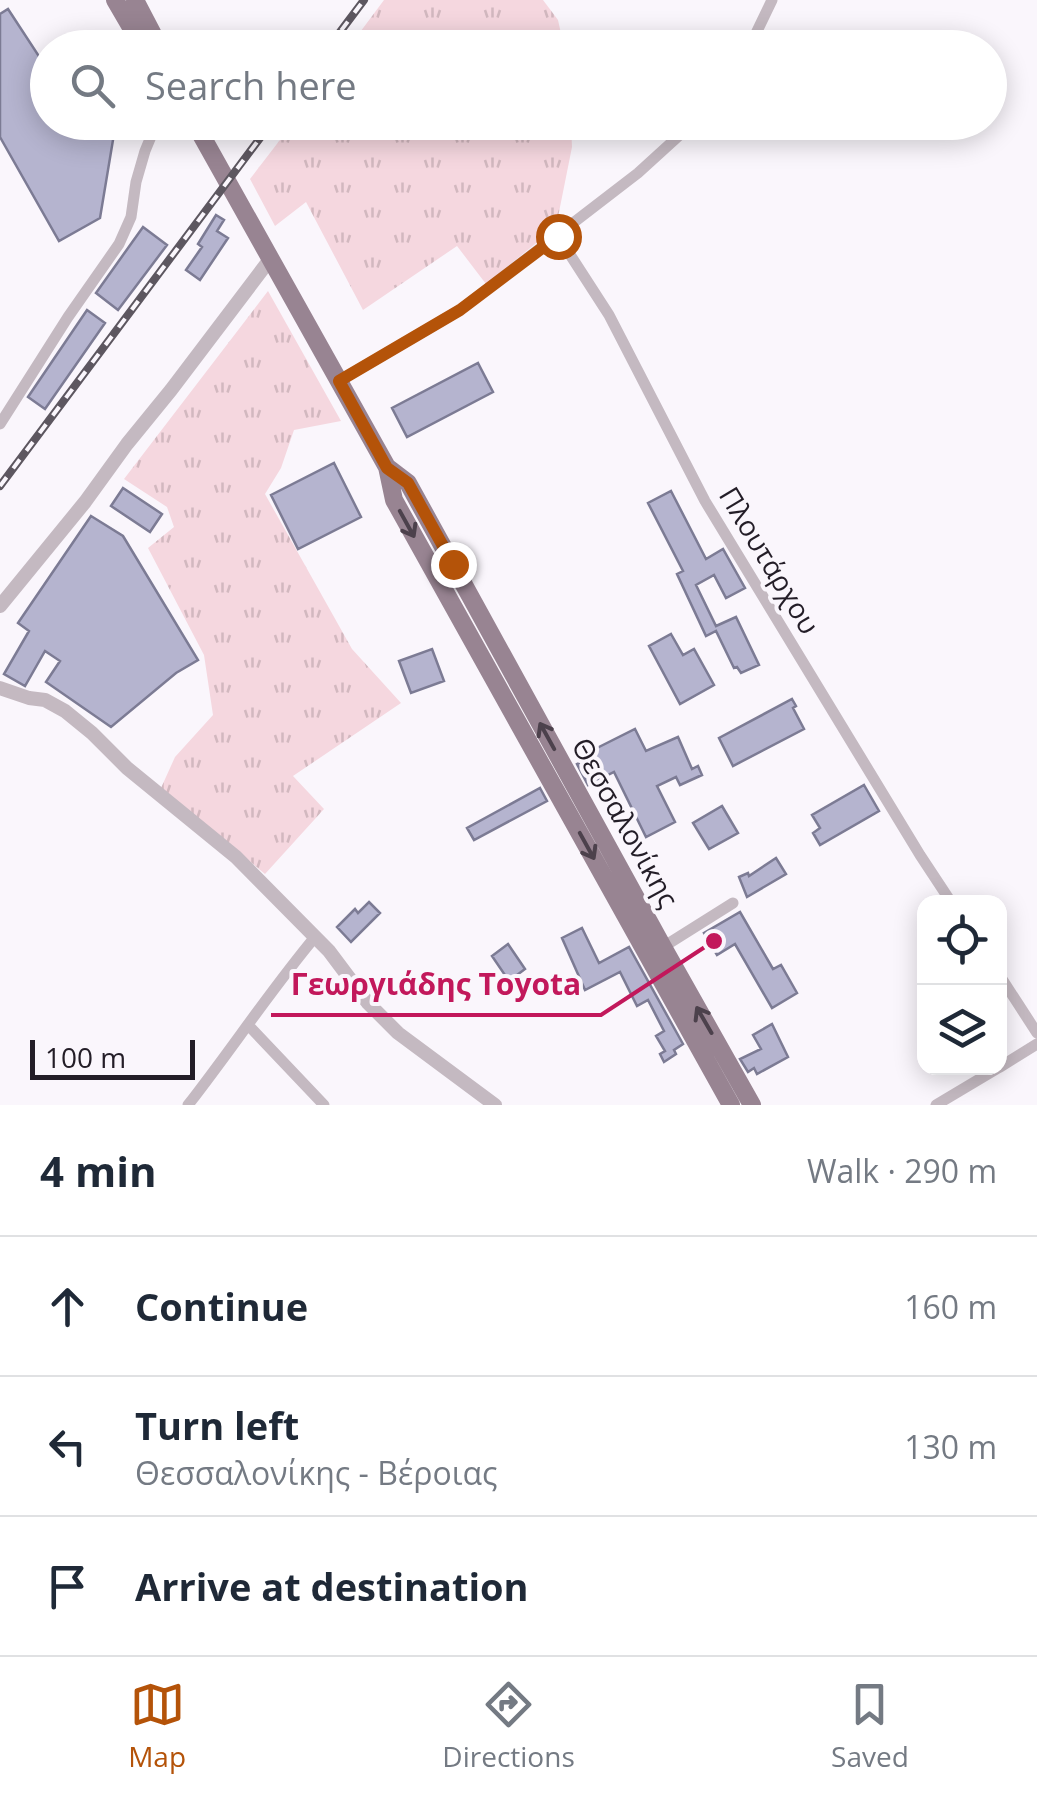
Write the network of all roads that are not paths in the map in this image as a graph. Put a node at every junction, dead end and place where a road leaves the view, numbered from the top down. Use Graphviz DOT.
graph roads {
  1 [pos="115,0"];
  2 [pos="135,0"];
  3 [pos="772,0"];
  4 [pos="132,30"];
  5 [pos="151,30"];
  6 [pos="758,30"];
  7 [pos="150,140"];
  8 [pos="204,140"];
  9 [pos="674,140"];
  10 [pos="558,236"];
  11 [pos="271,258"];
  12 [pos="339,381"];
  13 [pos="0,424"];
  14 [pos="387,468"];
  15 [pos="0,606"];
  16 [pos="0,688"];
  17 [pos="947,895"];
  18 [pos="734,903"];
  19 [pos="315,937"];
  20 [pos="663,948"];
  21 [pos="1006,985"];
  22 [pos="249,1026"];
  23 [pos="1037,1033"];
  24 [pos="1037,1044"];
  25 [pos="1007,1062"];
  26 [pos="986,1075"];
  27 [pos="188,1105"];
  28 [pos="324,1105"];
  29 [pos="495,1105"];
  30 [pos="731,1105"];
  31 [pos="752,1105"];
  32 [pos="936,1105"];
  1 -- 4 [label="main road"];
  2 -- 5 [label="main road"];
  3 -- 6 [label="street"];
  7 -- 13 [label="street"];
  8 -- 11 [label="main road"];
  9 -- 10 [label="street"];
  10 -- 12 [label="street"];
  10 -- 17 [label="street, Πλουτάρχου"];
  11 -- 12 [label="main road"];
  11 -- 15 [label="street"];
  12 -- 14 [label="main road"];
  20 -- 14 [label="main road, Θεσσαλονίκης, one-way"];
  14 -- 30 [label="main road, Θεσσαλονίκης, one-way"];
  16 -- 19 [label="street"];
  18 -- 20 [label="street"];
  19 -- 22 [label="street"];
  19 -- 29 [label="street"];
  31 -- 20 [label="main road, Θεσσαλονίκης, one-way"];
  21 -- 23 [label="street"];
  22 -- 27 [label="street"];
  22 -- 28 [label="street"];
  24 -- 25 [label="street"];
  26 -- 32 [label="street"];
}
